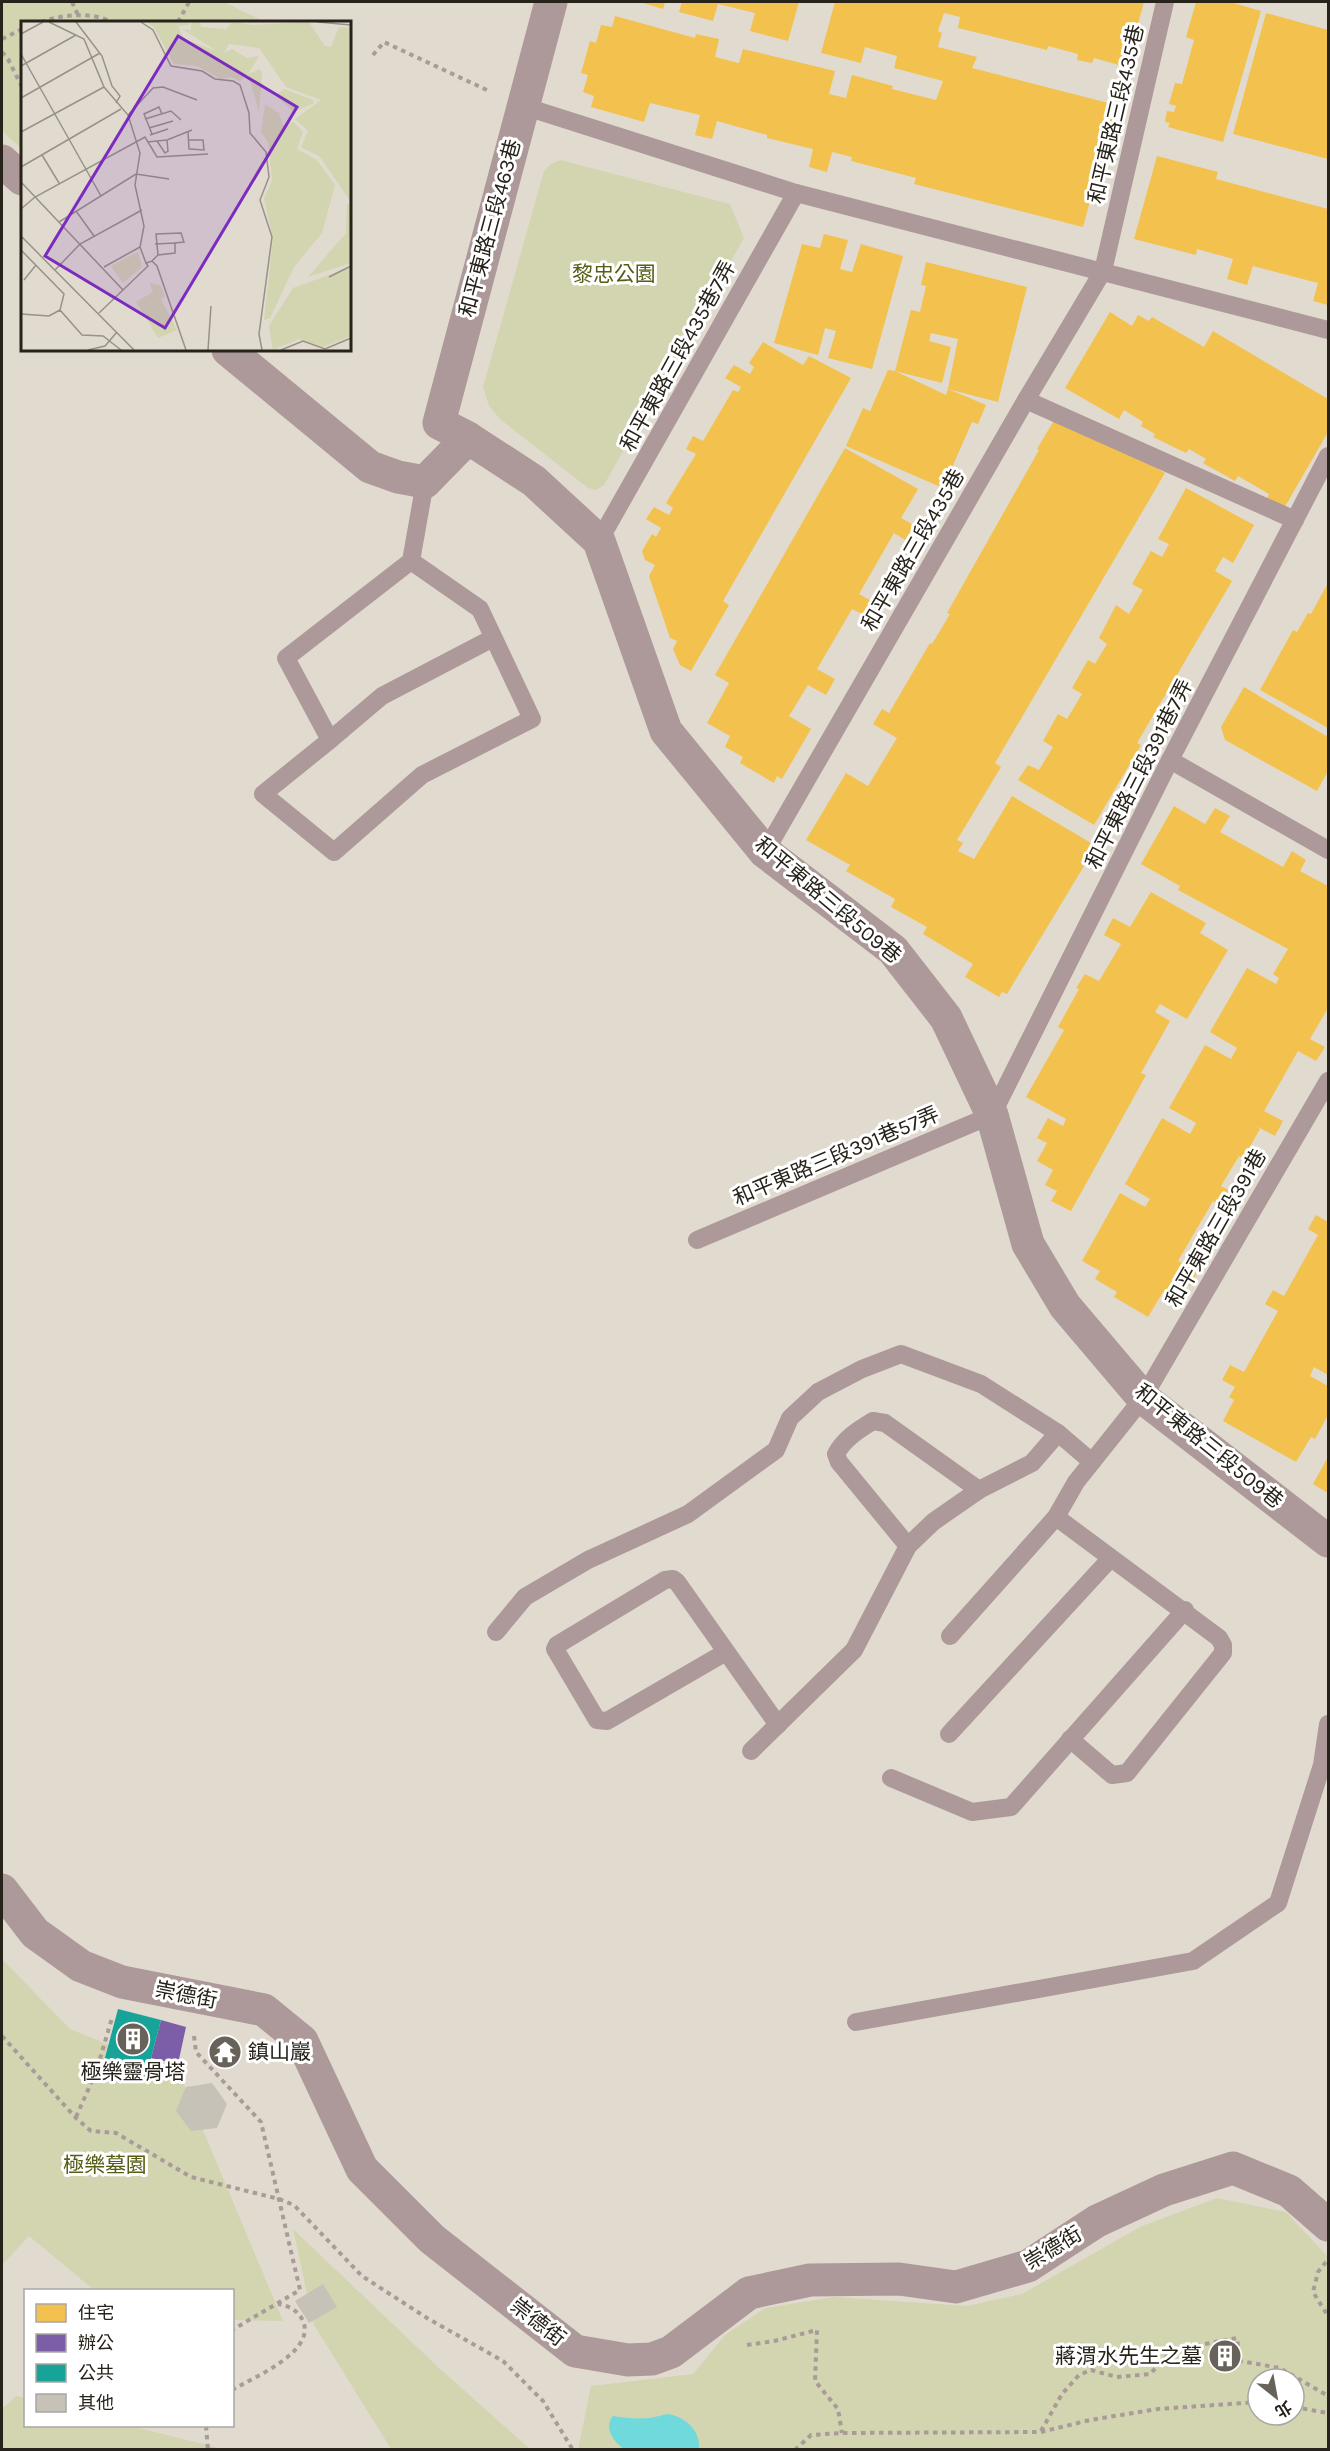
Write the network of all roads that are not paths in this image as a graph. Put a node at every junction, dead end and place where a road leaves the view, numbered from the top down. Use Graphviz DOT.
graph roads {
  1 [pos="551,2"];
  2 [pos="1165,2"];
  3 [pos="523,106"];
  4 [pos="2,161"];
  5 [pos="21,178"];
  6 [pos="796,193"];
  7 [pos="1103,271"];
  8 [pos="1329,330"];
  9 [pos="229,351"];
  10 [pos="1026,400"];
  11 [pos="468,438"];
  12 [pos="1329,456"];
  13 [pos="425,482"];
  14 [pos="1295,520"];
  15 [pos="599,541"];
  16 [pos="411,561"];
  17 [pos="493,638"];
  18 [pos="330,740"];
  19 [pos="1170,760"];
  20 [pos="1329,850"];
  21 [pos="765,852"];
  22 [pos="1329,1081"];
  23 [pos="992,1115"];
  24 [pos="697,1240"];
  25 [pos="1143,1398"];
  26 [pos="1058,1433"];
  27 [pos="1092,1462"];
  28 [pos="979,1490"];
  29 [pos="1056,1517"];
  30 [pos="1329,1541"];
  31 [pos="908,1546"];
  32 [pos="1110,1559"];
  33 [pos="1185,1610"];
  34 [pos="496,1632"];
  35 [pos="950,1636"];
  36 [pos="726,1652"];
  37 [pos="1329,1724"];
  38 [pos="778,1725"];
  39 [pos="949,1734"];
  40 [pos="1070,1739"];
  41 [pos="751,1751"];
  42 [pos="891,1778"];
  43 [pos="2,1890"];
  44 [pos="856,2022"];
  45 [pos="1329,2225"];
  1 -- 3 [label="street, 和平東路三段463巷"];
  2 -- 7 [label="lane, 和平東路三段435巷"];
  3 -- 6 [label="lane"];
  3 -- 11 [label="street, 和平東路三段463巷"];
  4 -- 5 [label="street"];
  6 -- 7 [label="lane"];
  6 -- 15 [label="lane, 和平東路三段435巷7弄"];
  7 -- 8 [label="lane"];
  7 -- 10 [label="lane, 和平東路三段435巷"];
  9 -- 13 [label="street"];
  10 -- 14 [label="lane"];
  10 -- 21 [label="lane, 和平東路三段435巷"];
  11 -- 13 [label="street"];
  11 -- 15 [label="street, 和平東路三段509巷"];
  12 -- 14 [label="lane, 和平東路三段391巷7弄"];
  13 -- 16 [label="lane"];
  14 -- 19 [label="lane, 和平東路三段391巷7弄"];
  15 -- 21 [label="street, 和平東路三段509巷"];
  16 -- 17 [label="lane"];
  16 -- 18 [label="lane"];
  17 -- 18 [label="lane"];
  17 -- 18 [label="lane"];
  19 -- 20 [label="lane"];
  19 -- 23 [label="lane, 和平東路三段391巷7弄"];
  21 -- 23 [label="street, 和平東路三段509巷"];
  22 -- 25 [label="lane, 和平東路三段391巷"];
  23 -- 24 [label="lane, 和平東路三段391巷57弄"];
  23 -- 25 [label="street, 和平東路三段509巷"];
  25 -- 27 [label="lane"];
  25 -- 30 [label="street, 和平東路三段509巷"];
  26 -- 27 [label="lane"];
  26 -- 28 [label="lane"];
  26 -- 34 [label="lane"];
  27 -- 29 [label="lane"];
  28 -- 31 [label="lane"];
  28 -- 31 [label="lane"];
  29 -- 32 [label="lane"];
  29 -- 35 [label="lane"];
  31 -- 38 [label="lane"];
  32 -- 33 [label="lane"];
  32 -- 39 [label="lane"];
  33 -- 40 [label="lane"];
  33 -- 40 [label="lane"];
  36 -- 36 [label="lane"];
  36 -- 38 [label="lane"];
  37 -- 44 [label="lane"];
  38 -- 41 [label="lane"];
  40 -- 42 [label="lane"];
  43 -- 45 [label="street, 崇德街"];
}
